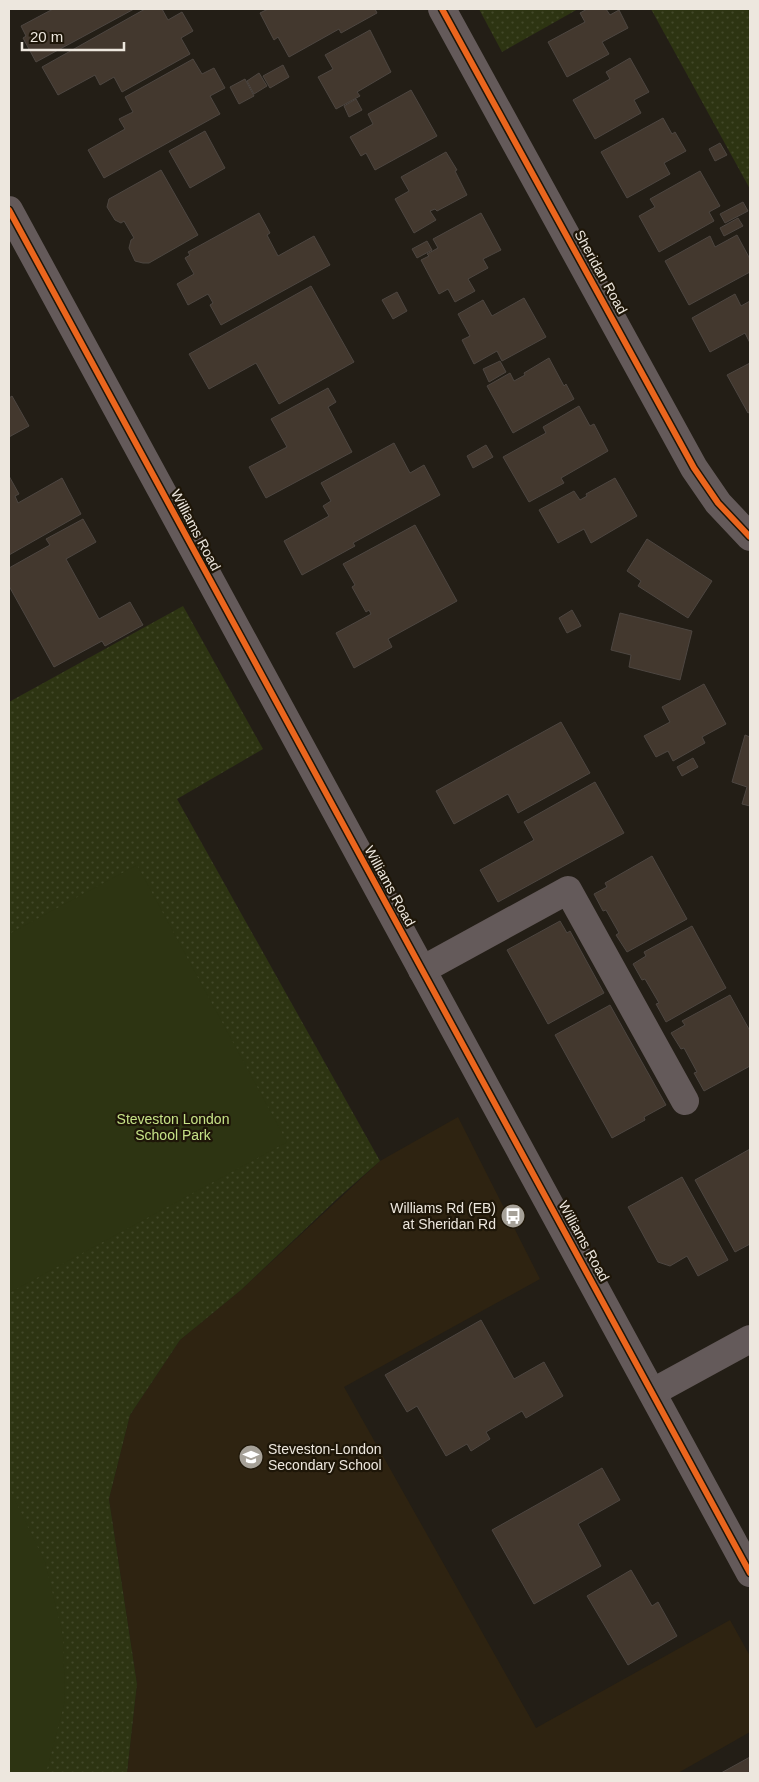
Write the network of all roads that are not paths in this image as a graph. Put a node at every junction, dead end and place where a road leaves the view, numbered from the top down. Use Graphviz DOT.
graph roads {
  1 [pos="442,9"];
  2 [pos="9,210"];
  3 [pos="750,537"];
  4 [pos="422,970"];
  5 [pos="685,1100"];
  6 [pos="750,1339"];
  7 [pos="653,1392"];
  8 [pos="750,1573"];
  1 -- 3 [label="street, Sheridan Road"];
  2 -- 4 [label="street, Williams Road"];
  4 -- 5 [label="street"];
  4 -- 7 [label="street, Williams Road"];
  6 -- 7 [label="street"];
  7 -- 8 [label="street, Williams Road"];
}
